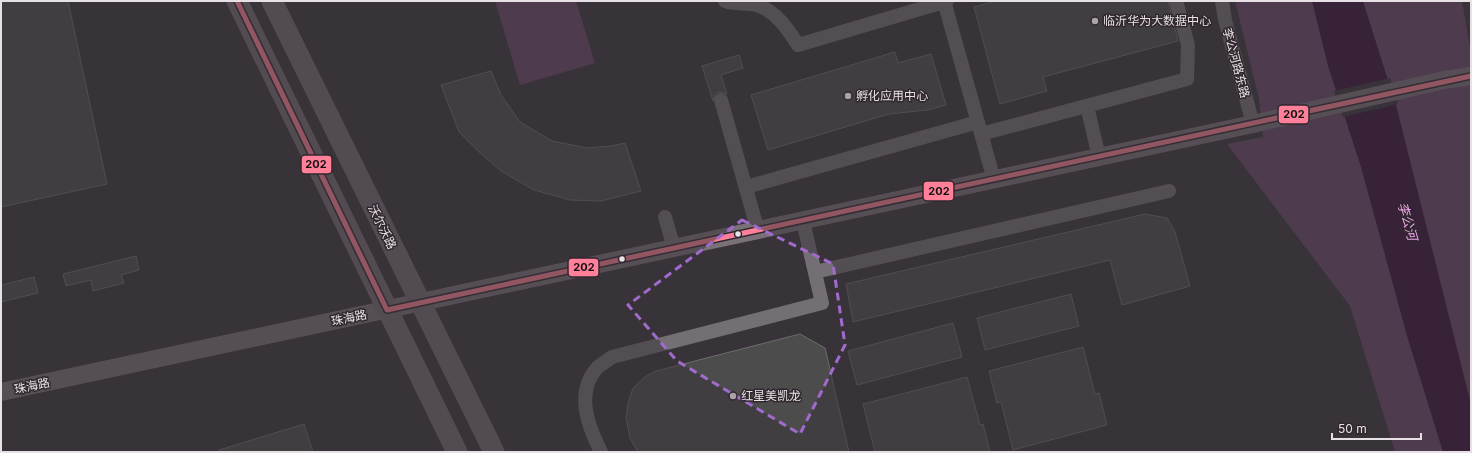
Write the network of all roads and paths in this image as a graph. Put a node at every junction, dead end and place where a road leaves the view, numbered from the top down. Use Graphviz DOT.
graph roads {
  1 [pos="237,1"];
  2 [pos="272,1"];
  3 [pos="725,1"];
  4 [pos="945,1"];
  5 [pos="1176,1"];
  6 [pos="1222,1"];
  7 [pos="1471,76"];
  8 [pos="720,100"];
  9 [pos="1087,106"];
  10 [pos="1253,124"];
  11 [pos="980,128"];
  12 [pos="1099,157"];
  13 [pos="994,180"];
  14 [pos="746,187"];
  15 [pos="1169,191"];
  16 [pos="665,217"];
  17 [pos="803,221"];
  18 [pos="758,231"];
  19 [pos="674,248"];
  20 [pos="815,272"];
  21 [pos="420,303"];
  22 [pos="387,310"];
  23 [pos="1,392"];
  24 [pos="457,452"];
  25 [pos="494,452"];
  26 [pos="601,452"];
  1 -- 22 [label="highway"];
  2 -- 21 [label="highway, 沃尔沃路"];
  3 -- 4 [label="street"];
  4 -- 11 [label="street"];
  5 -- 9 [label="street"];
  6 -- 10 [label="street, 李公河路东路"];
  7 -- 10 [label="main road, 珠海路"];
  8 -- 14 [label="street"];
  9 -- 11 [label="street"];
  9 -- 12 [label="street"];
  10 -- 12 [label="main road, 珠海路"];
  11 -- 13 [label="street"];
  11 -- 14 [label="street"];
  12 -- 13 [label="main road, 珠海路"];
  13 -- 17 [label="main road, 珠海路"];
  14 -- 18 [label="street"];
  15 -- 20 [label="street"];
  16 -- 19 [label="street"];
  17 -- 18 [label="main road, 珠海路"];
  17 -- 20 [label="street"];
  18 -- 19 [label="main road, 珠海路"];
  19 -- 21 [label="main road, 珠海路"];
  20 -- 26 [label="street"];
  21 -- 22 [label="main road, 珠海路"];
  21 -- 25 [label="highway, 沃尔沃路"];
  22 -- 23 [label="main road, 珠海路"];
  22 -- 24 [label="highway"];
}
